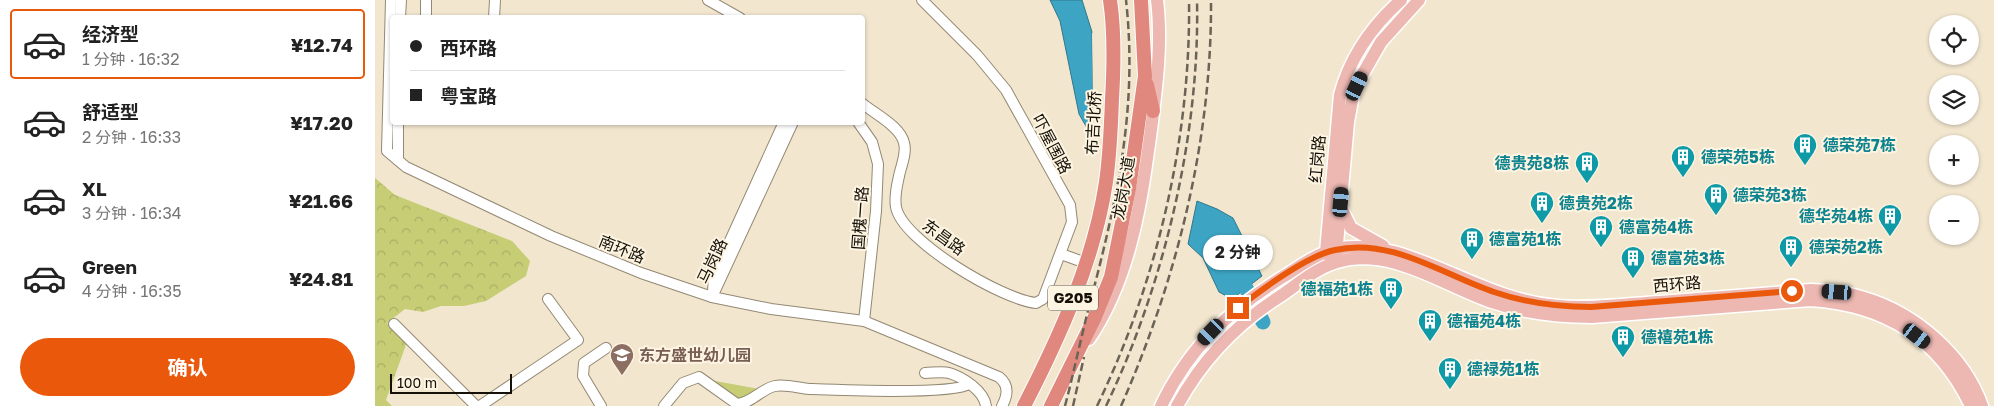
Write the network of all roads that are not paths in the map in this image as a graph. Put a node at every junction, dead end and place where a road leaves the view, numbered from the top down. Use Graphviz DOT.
graph roads {
  1 [pos="391,0"];
  2 [pos="401,0"];
  3 [pos="426,0"];
  4 [pos="495,0"];
  5 [pos="708,0"];
  6 [pos="922,0"];
  7 [pos="1110,0"];
  8 [pos="1141,0"];
  9 [pos="1157,0"];
  10 [pos="1401,0"];
  11 [pos="1419,0"];
  12 [pos="391,15"];
  13 [pos="400,15"];
  14 [pos="426,15"];
  15 [pos="494,15"];
  16 [pos="735,15"];
  17 [pos="390,38"];
  18 [pos="1145,76"];
  19 [pos="865,106"];
  20 [pos="1153,111"];
  21 [pos="399,125"];
  22 [pos="783,125"];
  23 [pos="792,125"];
  24 [pos="860,125"];
  25 [pos="398,160"];
  26 [pos="1105,183"];
  27 [pos="1341,202"];
  28 [pos="1331,250"];
  29 [pos="1061,254"];
  30 [pos="1403,255"];
  31 [pos="1086,263"];
  32 [pos="1335,263"];
  33 [pos="712,297"];
  34 [pos="1014,298"];
  35 [pos="549,299"];
  36 [pos="864,321"];
  37 [pos="394,324"];
  38 [pos="606,348"];
  39 [pos="1070,369"];
  40 [pos="925,373"];
  41 [pos="969,384"];
  42 [pos="478,406"];
  43 [pos="601,406"];
  44 [pos="664,406"];
  45 [pos="986,406"];
  46 [pos="1002,406"];
  47 [pos="1024,406"];
  48 [pos="1051,406"];
  49 [pos="1161,406"];
  50 [pos="1177,406"];
  51 [pos="1971,406"];
  52 [pos="1982,406"];
  1 -- 12 [label="street, 南环路"];
  2 -- 13 [label="street"];
  3 -- 14 [label="street"];
  4 -- 15 [label="street"];
  5 -- 16 [label="street"];
  6 -- 29 [label="street, 吓屋围路"];
  7 -- 26 [label="highway, 布吉北桥 / G205"];
  8 -- 18 [label="highway, G205"];
  9 -- 20 [label="main road, 龙岗大道"];
  10 -- 28 [label="main road, 红岗路"];
  11 -- 27 [label="main road, 红岗路"];
  17 -- 25 [label="street, 南环路"];
  18 -- 20 [label="highway"];
  18 -- 39 [label="highway, 龙岗大道 / G205"];
  19 -- 34 [label="street, 东昌路"];
  20 -- 39 [label="main road, 龙岗大道"];
  21 -- 25 [label="street"];
  22 -- 33 [label="street, 马岗路"];
  23 -- 33 [label="street, 马岗路"];
  24 -- 36 [label="street, 国槐一路"];
  25 -- 33 [label="street, 南环路"];
  26 -- 31 [label="highway, 龙岗大道 / G205"];
  27 -- 28 [label="main road, 红岗路"];
  27 -- 30 [label="main road"];
  28 -- 30 [label="main road, 西环路"];
  28 -- 32 [label="main road, 红岗路"];
  28 -- 49 [label="main road"];
  29 -- 31 [label="street"];
  29 -- 34 [label="street, 吓屋围路"];
  30 -- 52 [label="main road, 西环路"];
  31 -- 47 [label="highway, 龙岗大道 / G205"];
  32 -- 50 [label="main road"];
  32 -- 51 [label="main road, 西环路"];
  33 -- 36 [label="street, 南环路"];
  35 -- 42 [label="street"];
  36 -- 46 [label="street, 南环路"];
  37 -- 42 [label="street"];
  38 -- 43 [label="street"];
  39 -- 48 [label="highway, 龙岗大道 / G205"];
  40 -- 41 [label="street"];
  41 -- 44 [label="street"];
  41 -- 45 [label="street"];
}
